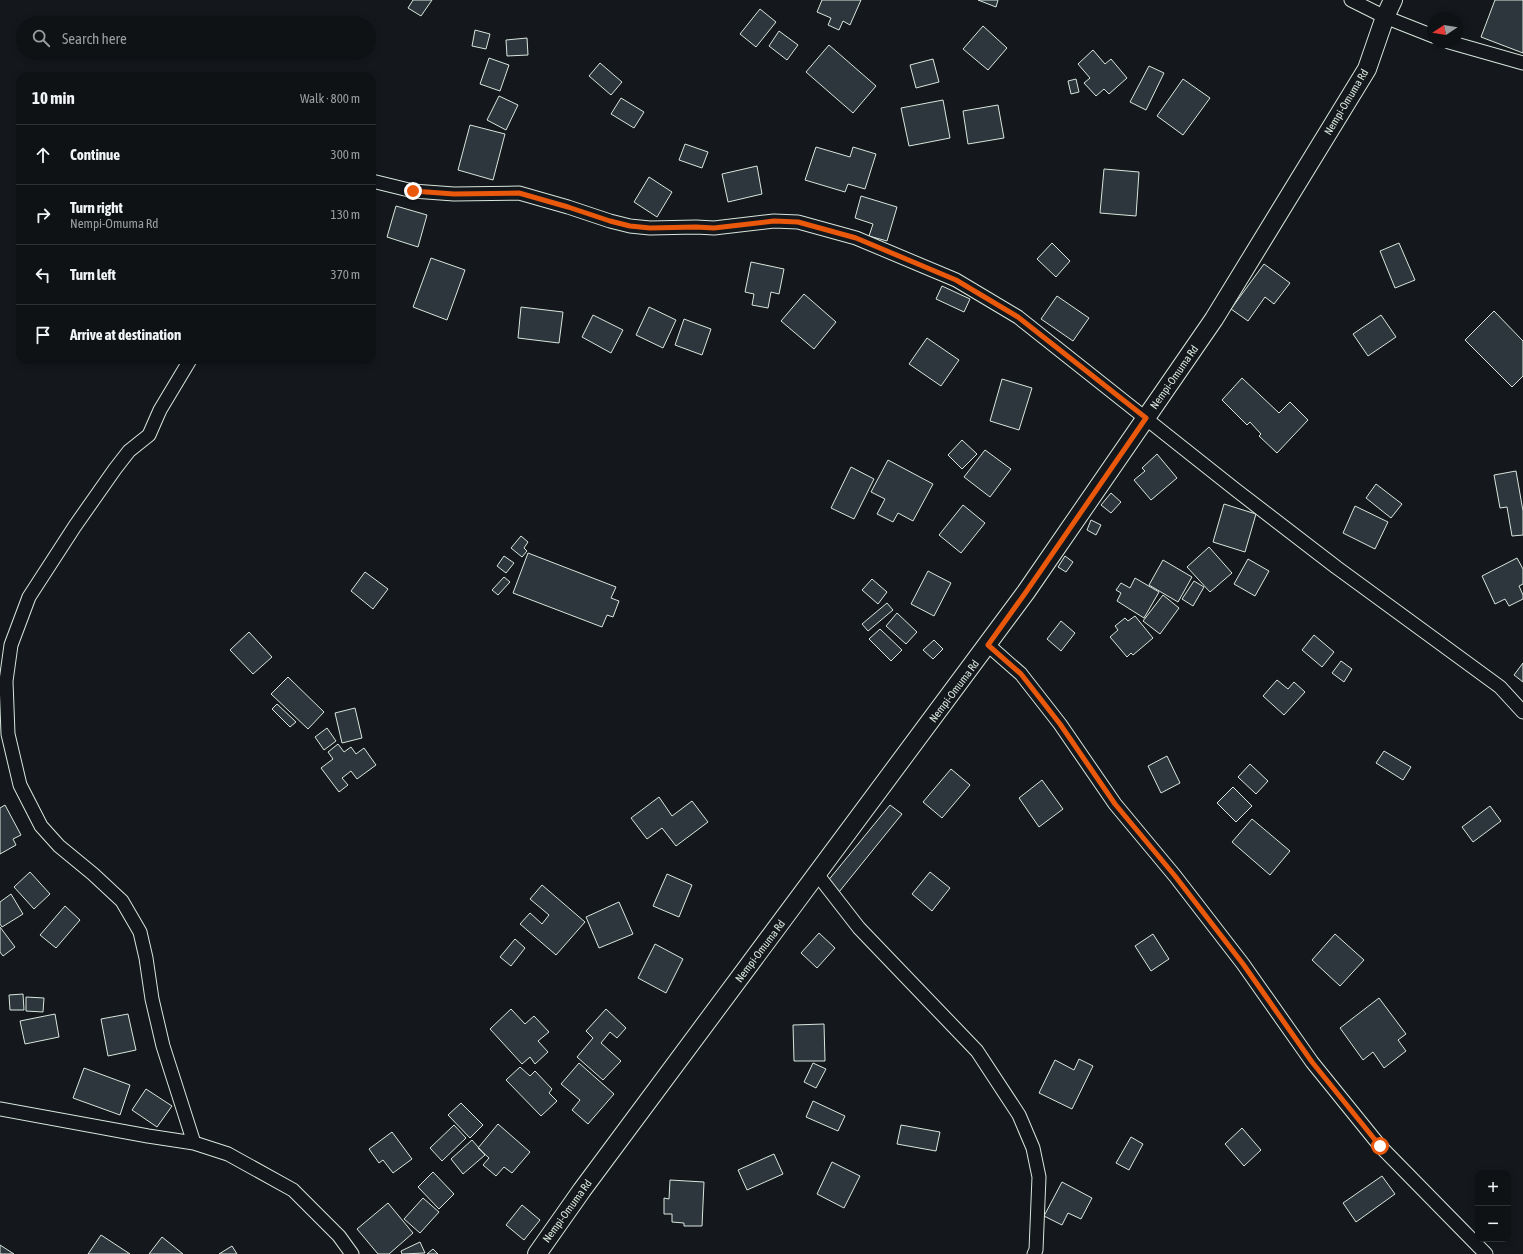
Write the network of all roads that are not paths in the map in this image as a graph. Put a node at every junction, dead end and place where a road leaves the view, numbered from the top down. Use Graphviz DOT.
graph roads {
  1 [pos="1351,0"];
  2 [pos="1393,0"];
  3 [pos="1385,17"];
  4 [pos="1427,34"];
  5 [pos="1463,46"];
  6 [pos="1523,63"];
  7 [pos="376,182"];
  8 [pos="188,364"];
  9 [pos="1146,418"];
  10 [pos="988,645"];
  11 [pos="1523,712"];
  12 [pos="817,874"];
  13 [pos="0,1109"];
  14 [pos="194,1143"];
  15 [pos="352,1254"];
  16 [pos="537,1254"];
  17 [pos="1034,1254"];
  18 [pos="1486,1254"];
  1 -- 3 [label="street"];
  2 -- 3 [label="street, Nempi-Omuma Rd"];
  3 -- 4 [label="street"];
  3 -- 9 [label="street, Nempi-Omuma Rd"];
  5 -- 6 [label="street"];
  7 -- 9 [label="street"];
  8 -- 14 [label="street"];
  9 -- 10 [label="street, Nempi-Omuma Rd"];
  9 -- 11 [label="street"];
  10 -- 12 [label="street, Nempi-Omuma Rd"];
  10 -- 18 [label="street"];
  12 -- 16 [label="street, Nempi-Omuma Rd"];
  12 -- 17 [label="street"];
  13 -- 14 [label="street"];
  14 -- 15 [label="street"];
}
